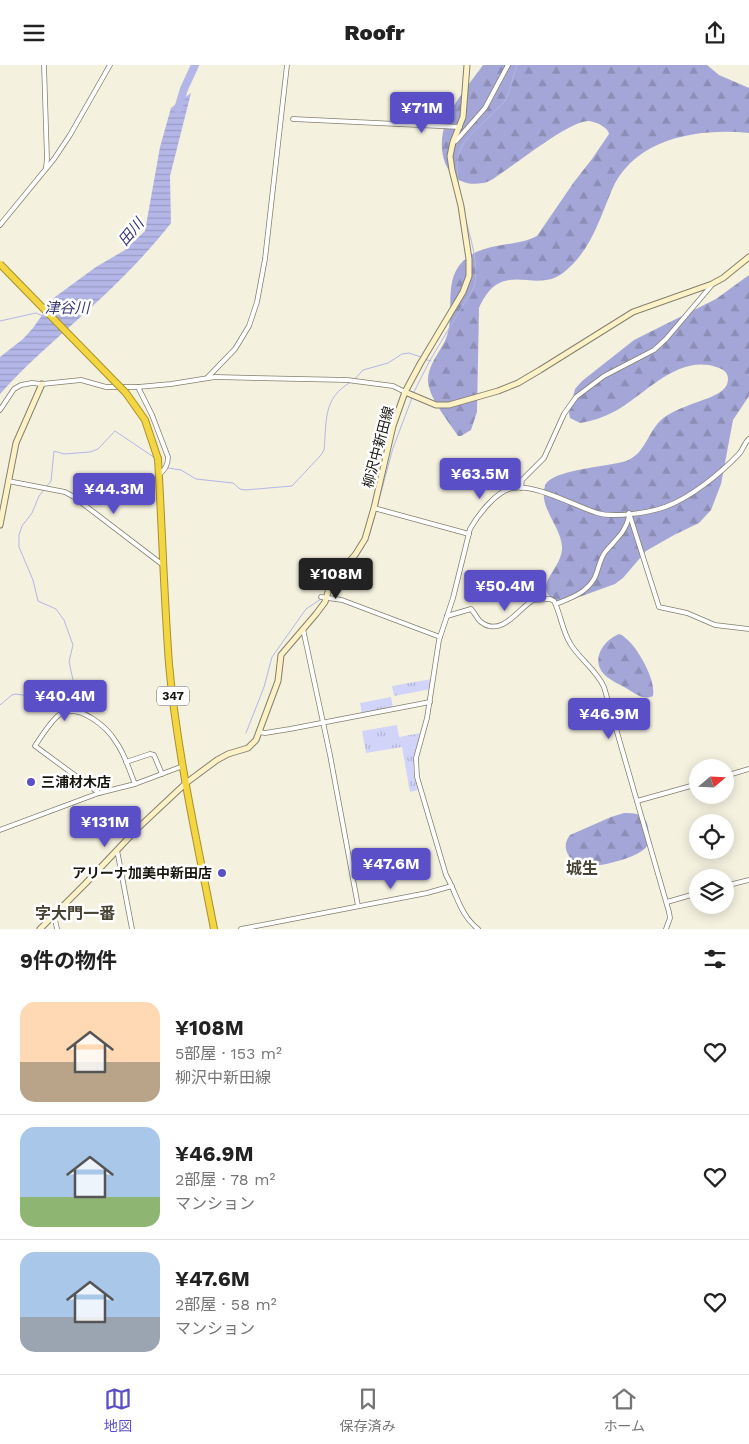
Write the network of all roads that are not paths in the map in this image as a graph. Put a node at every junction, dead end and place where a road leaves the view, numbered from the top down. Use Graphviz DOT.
graph roads {
  1 [pos="44,65"];
  2 [pos="110,65"];
  3 [pos="288,65"];
  4 [pos="466,65"];
  5 [pos="508,65"];
  6 [pos="293,119"];
  7 [pos="460,127"];
  8 [pos="454,141"];
  9 [pos="46,167"];
  10 [pos="0,225"];
  11 [pos="749,257"];
  12 [pos="0,264"];
  13 [pos="712,284"];
  14 [pos="207,378"];
  15 [pos="42,384"];
  16 [pos="138,387"];
  17 [pos="408,393"];
  18 [pos="0,410"];
  19 [pos="749,439"];
  20 [pos="159,475"];
  21 [pos="8,481"];
  22 [pos="521,487"];
  23 [pos="374,508"];
  24 [pos="629,513"];
  25 [pos="0,525"];
  26 [pos="469,534"];
  27 [pos="164,566"];
  28 [pos="323,598"];
  29 [pos="556,603"];
  30 [pos="447,616"];
  31 [pos="303,629"];
  32 [pos="749,629"];
  33 [pos="440,637"];
  34 [pos="430,702"];
  35 [pos="322,723"];
  36 [pos="259,732"];
  37 [pos="126,762"];
  38 [pos="184,766"];
  39 [pos="749,769"];
  40 [pos="734,773"];
  41 [pos="162,774"];
  42 [pos="186,783"];
  43 [pos="135,784"];
  44 [pos="689,787"];
  45 [pos="99,793"];
  46 [pos="637,801"];
  47 [pos="0,830"];
  48 [pos="117,849"];
  49 [pos="749,880"];
  50 [pos="734,884"];
  51 [pos="452,886"];
  52 [pos="689,896"];
  53 [pos="666,902"];
  54 [pos="358,906"];
  55 [pos="54,915"];
  56 [pos="40,929"];
  57 [pos="57,929"];
  58 [pos="132,929"];
  59 [pos="214,929"];
  60 [pos="241,929"];
  61 [pos="478,929"];
  62 [pos="666,929"];
  1 -- 9 [label="street"];
  2 -- 9 [label="street"];
  3 -- 14 [label="street"];
  4 -- 7 [label="main road, 柳沢中新田線"];
  5 -- 8 [label="street"];
  6 -- 7 [label="street"];
  7 -- 8 [label="main road, 柳沢中新田線"];
  8 -- 17 [label="main road, 柳沢中新田線"];
  9 -- 10 [label="street"];
  11 -- 13 [label="main road"];
  12 -- 20 [label="highway, 347, bridge"];
  13 -- 17 [label="main road"];
  13 -- 22 [label="street"];
  14 -- 16 [label="street"];
  14 -- 17 [label="street"];
  15 -- 16 [label="street"];
  15 -- 18 [label="street"];
  15 -- 21 [label="main road"];
  16 -- 20 [label="street"];
  17 -- 23 [label="main road, 柳沢中新田線"];
  19 -- 24 [label="street"];
  20 -- 27 [label="highway, 347"];
  21 -- 25 [label="main road"];
  21 -- 27 [label="street"];
  22 -- 24 [label="street"];
  22 -- 26 [label="street"];
  23 -- 26 [label="street"];
  23 -- 28 [label="main road, 柳沢中新田線"];
  24 -- 29 [label="street"];
  24 -- 32 [label="street"];
  26 -- 30 [label="street"];
  27 -- 38 [label="highway, 347"];
  28 -- 31 [label="main road, 柳沢中新田線"];
  28 -- 33 [label="street"];
  29 -- 30 [label="street"];
  29 -- 46 [label="street"];
  30 -- 33 [label="street"];
  31 -- 35 [label="street"];
  31 -- 36 [label="main road, 柳沢中新田線"];
  33 -- 34 [label="street"];
  34 -- 35 [label="street"];
  34 -- 51 [label="street"];
  35 -- 36 [label="street"];
  35 -- 54 [label="street"];
  36 -- 42 [label="main road, 柳沢中新田線"];
  37 -- 41 [label="street"];
  37 -- 43 [label="street"];
  37 -- 45 [label="street"];
  38 -- 41 [label="street"];
  38 -- 42 [label="highway, 347"];
  39 -- 40 [label="street"];
  41 -- 43 [label="street"];
  42 -- 48 [label="main road, 柳沢中新田線"];
  42 -- 59 [label="highway, 347"];
  43 -- 45 [label="street"];
  44 -- 46 [label="street"];
  45 -- 47 [label="street"];
  46 -- 53 [label="street"];
  48 -- 55 [label="main road, 柳沢中新田線"];
  48 -- 58 [label="street"];
  49 -- 50 [label="street"];
  51 -- 54 [label="street"];
  51 -- 61 [label="street"];
  52 -- 53 [label="street"];
  53 -- 62 [label="street"];
  54 -- 60 [label="street"];
  55 -- 56 [label="main road, 柳沢中新田線"];
  55 -- 57 [label="street"];
}
